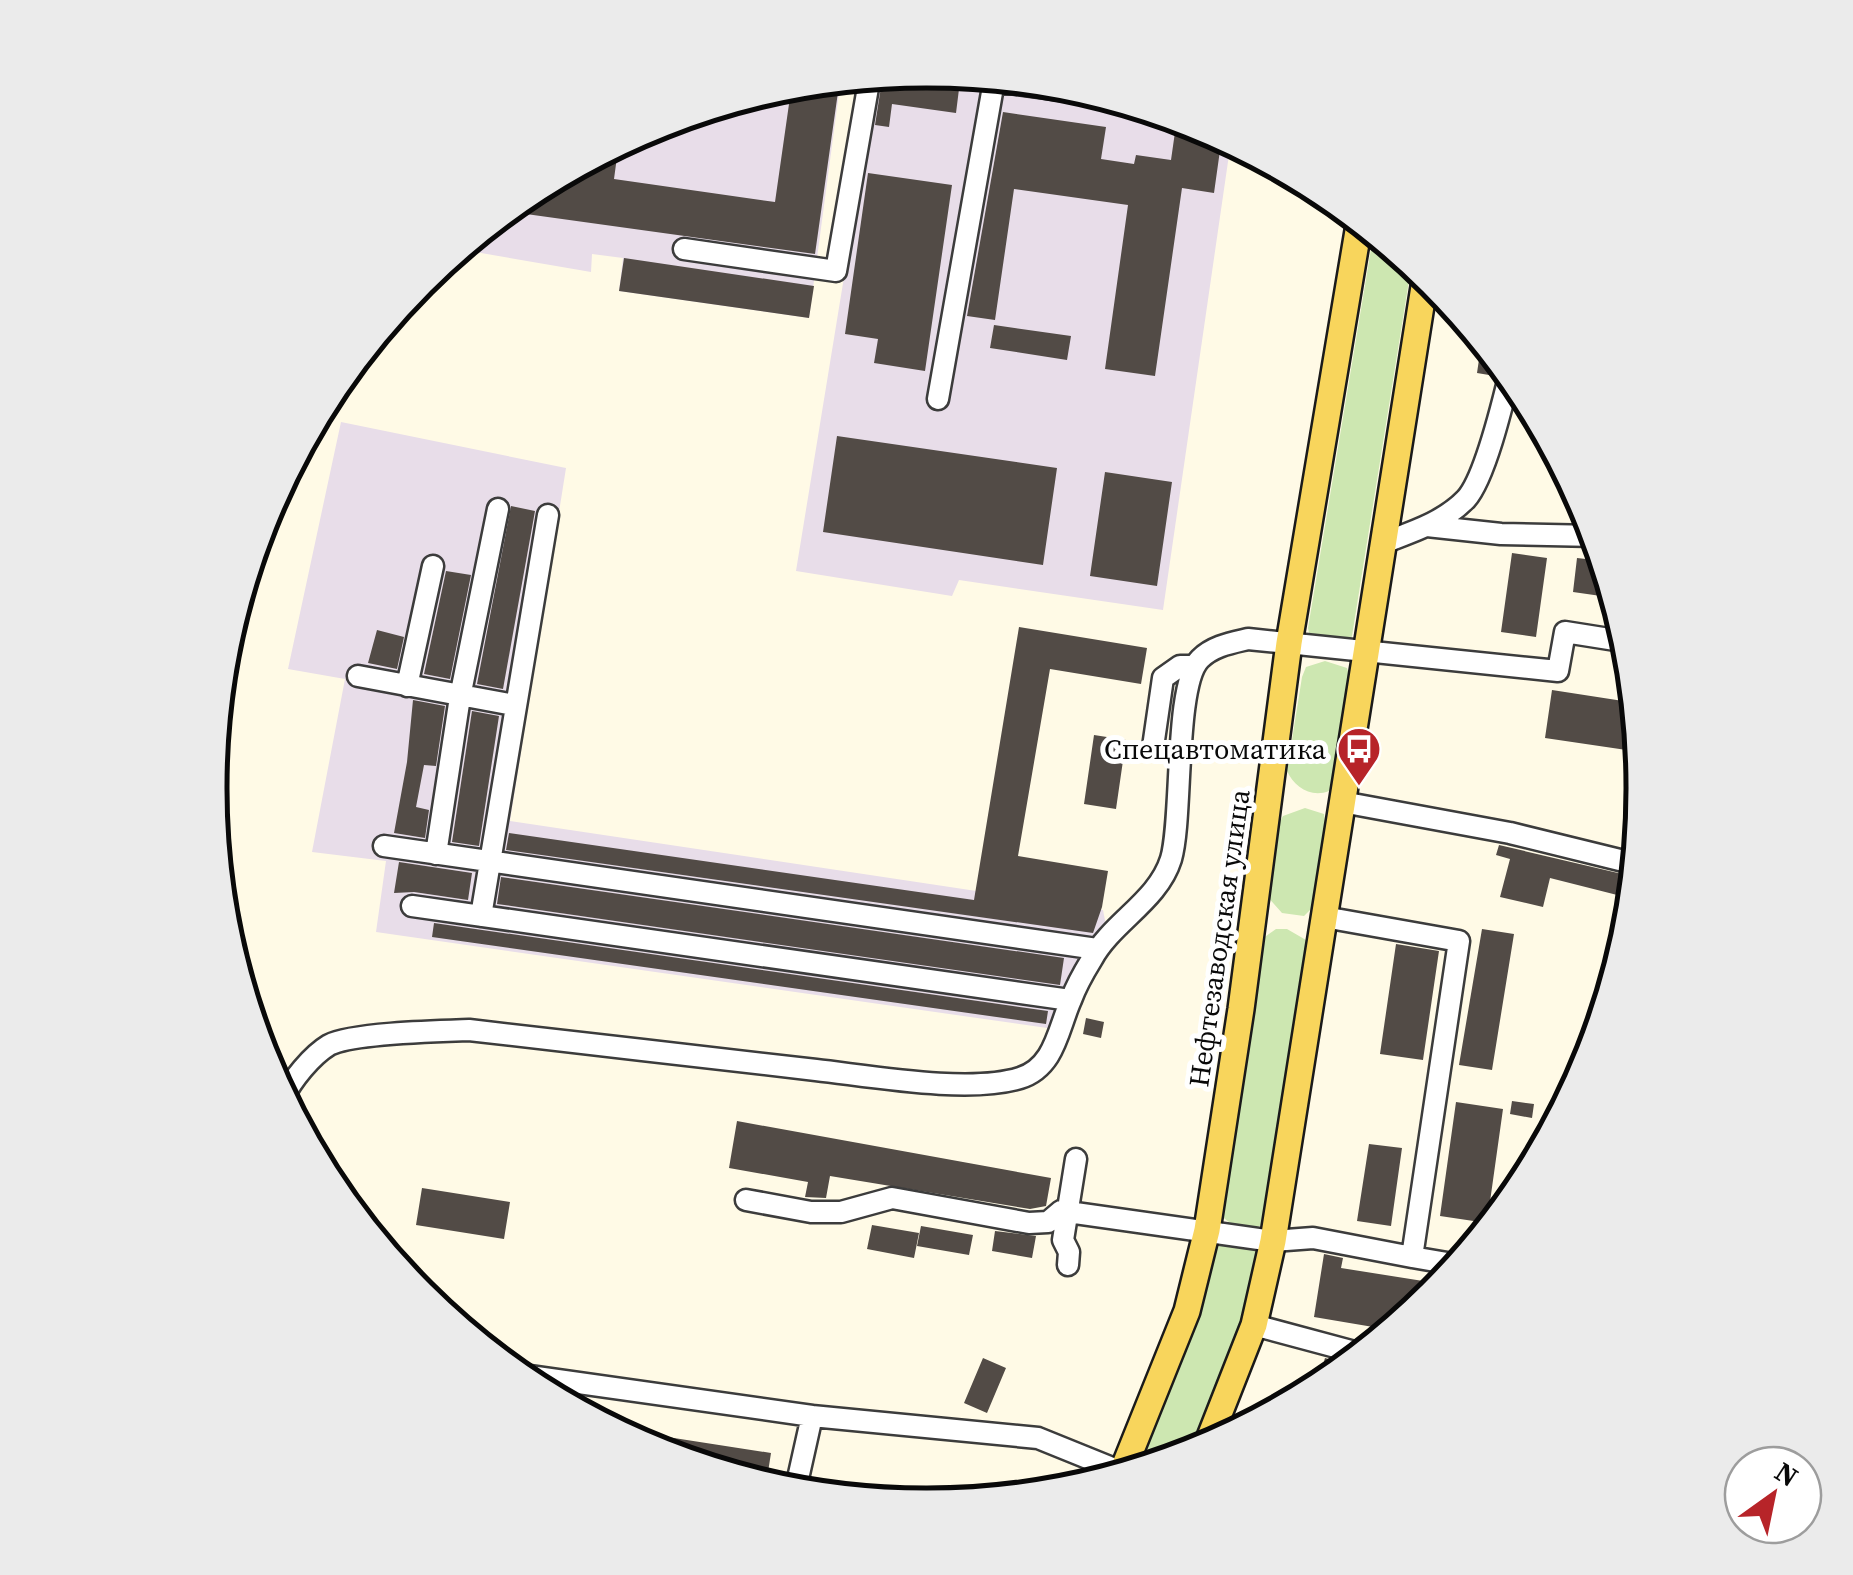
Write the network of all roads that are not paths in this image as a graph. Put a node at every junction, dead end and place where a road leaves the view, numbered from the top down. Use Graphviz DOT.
graph roads {
  1 [pos="868,90"];
  2 [pos="992,91"];
  3 [pos="1357,236"];
  4 [pos="684,249"];
  5 [pos="1423,295"];
  6 [pos="1504,392"];
  7 [pos="938,399"];
  8 [pos="498,508"];
  9 [pos="548,515"];
  10 [pos="1427,526"];
  11 [pos="1579,536"];
  12 [pos="1383,544"];
  13 [pos="434,566"];
  14 [pos="1610,639"];
  15 [pos="1289,643"];
  16 [pos="1365,652"];
  17 [pos="1194,666"];
  18 [pos="358,676"];
  19 [pos="406,686"];
  20 [pos="460,696"];
  21 [pos="514,705"];
  22 [pos="1153,746"];
  23 [pos="1342,802"];
  24 [pos="384,846"];
  25 [pos="436,854"];
  26 [pos="1623,861"];
  27 [pos="490,862"];
  28 [pos="412,906"];
  29 [pos="481,916"];
  30 [pos="1324,918"];
  31 [pos="1098,948"];
  32 [pos="1070,1000"];
  33 [pos="292,1081"];
  34 [pos="1076,1158"];
  35 [pos="746,1200"];
  36 [pos="1068,1212"];
  37 [pos="1206,1230"];
  38 [pos="1273,1241"];
  39 [pos="1412,1257"];
  40 [pos="1441,1261"];
  41 [pos="1068,1265"];
  42 [pos="1254,1325"];
  43 [pos="1344,1349"];
  44 [pos="553,1379"];
  45 [pos="812,1416"];
  46 [pos="1215,1424"];
  47 [pos="1128,1458"];
  48 [pos="1103,1465"];
  49 [pos="799,1476"];
  1 -- 4 [label="street"];
  2 -- 7 [label="street"];
  3 -- 15 [label="main road, Нефтезаводская улица"];
  5 -- 12 [label="main road"];
  6 -- 10 [label="street"];
  8 -- 20 [label="street"];
  9 -- 21 [label="street"];
  10 -- 11 [label="street"];
  10 -- 12 [label="street"];
  12 -- 16 [label="main road"];
  13 -- 19 [label="street"];
  14 -- 16 [label="street"];
  15 -- 16 [label="street"];
  15 -- 17 [label="street"];
  15 -- 37 [label="main road, Нефтезаводская улица"];
  16 -- 23 [label="main road"];
  17 -- 22 [label="street"];
  17 -- 31 [label="street"];
  18 -- 19 [label="street"];
  19 -- 20 [label="street"];
  20 -- 21 [label="street"];
  20 -- 25 [label="street"];
  21 -- 27 [label="street"];
  23 -- 26 [label="street"];
  23 -- 30 [label="main road"];
  24 -- 25 [label="street"];
  25 -- 27 [label="street"];
  27 -- 29 [label="street"];
  27 -- 31 [label="street"];
  28 -- 29 [label="street"];
  29 -- 32 [label="street"];
  30 -- 38 [label="main road"];
  30 -- 39 [label="street"];
  31 -- 32 [label="street"];
  32 -- 33 [label="street"];
  34 -- 36 [label="street"];
  35 -- 36 [label="street"];
  36 -- 37 [label="street"];
  36 -- 41 [label="street"];
  37 -- 38 [label="street"];
  37 -- 47 [label="main road, Нефтезаводская улица"];
  38 -- 39 [label="street"];
  38 -- 42 [label="main road"];
  39 -- 40 [label="street"];
  42 -- 43 [label="street"];
  42 -- 46 [label="main road"];
  44 -- 45 [label="street"];
  45 -- 48 [label="street"];
  45 -- 49 [label="street"];
}
